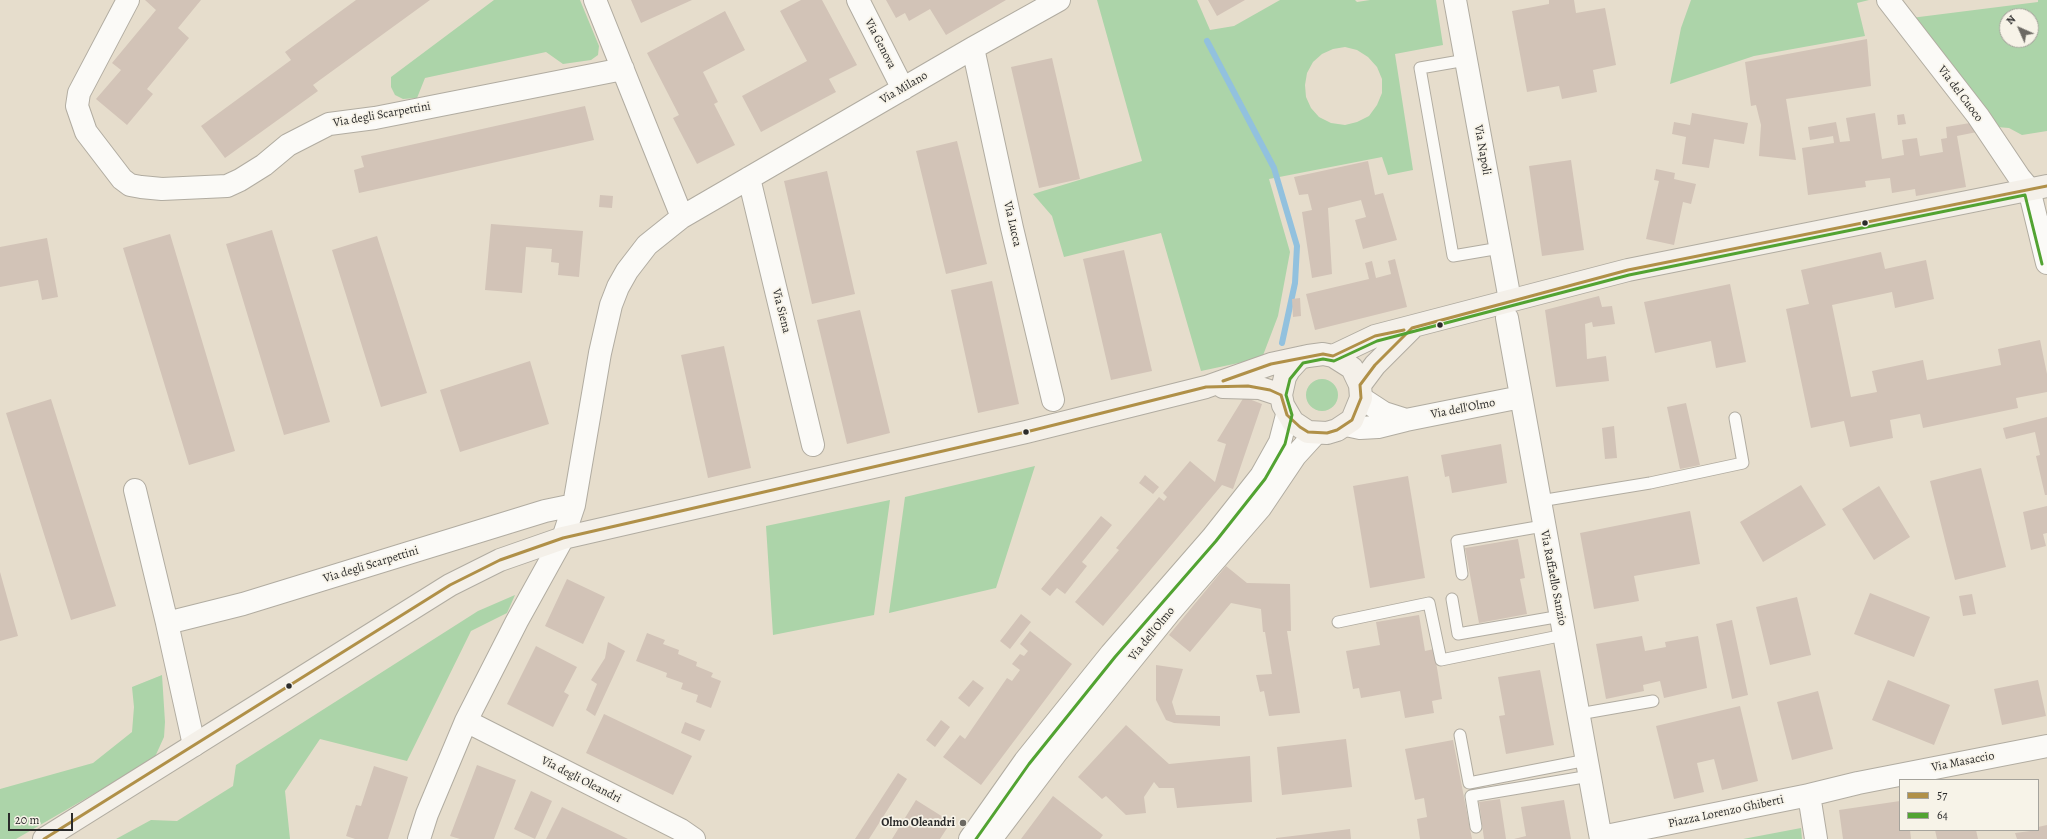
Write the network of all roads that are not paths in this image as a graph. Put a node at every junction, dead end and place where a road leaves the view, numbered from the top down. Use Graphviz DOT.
graph roads {
  1 [pos="128,0"];
  2 [pos="595,0"];
  3 [pos="858,0"];
  4 [pos="1059,0"];
  5 [pos="1888,0"];
  6 [pos="1456,5"];
  7 [pos="973,48"];
  8 [pos="1466,60"];
  9 [pos="623,69"];
  10 [pos="903,89"];
  11 [pos="749,178"];
  12 [pos="2038,187"];
  13 [pos="682,217"];
  14 [pos="1500,248"];
  15 [pos="2047,263"];
  16 [pos="1508,309"];
  17 [pos="1412,328"];
  18 [pos="1333,356"];
  19 [pos="1300,358"];
  20 [pos="1206,387"];
  21 [pos="1360,391"];
  22 [pos="1521,397"];
  23 [pos="1053,400"];
  24 [pos="1284,405"];
  25 [pos="1735,418"];
  26 [pos="1406,420"];
  27 [pos="1346,425"];
  28 [pos="1316,433"];
  29 [pos="813,445"];
  30 [pos="135,490"];
  31 [pos="1540,501"];
  32 [pos="574,506"];
  33 [pos="1543,526"];
  34 [pos="563,538"];
  35 [pos="1462,574"];
  36 [pos="1452,599"];
  37 [pos="167,622"];
  38 [pos="1338,622"];
  39 [pos="1563,625"];
  40 [pos="1653,701"];
  41 [pos="1579,714"];
  42 [pos="466,721"];
  43 [pos="1460,735"];
  44 [pos="194,745"];
  45 [pos="2047,746"];
  46 [pos="1589,768"];
  47 [pos="1809,795"];
  48 [pos="1476,827"];
  49 [pos="684,836"];
  50 [pos="1601,838"];
  51 [pos="44,839"];
  52 [pos="419,839"];
  53 [pos="970,839"];
  54 [pos="991,839"];
  55 [pos="1816,839"];
  1 -- 9 [label="street, Via degli Scarpettini"];
  2 -- 9 [label="street"];
  3 -- 10 [label="street, Via Genova"];
  4 -- 7 [label="street, Via Milano"];
  5 -- 12 [label="street, Via del Cuoco"];
  6 -- 8 [label="street, Via Napoli"];
  7 -- 10 [label="street, Via Milano"];
  7 -- 23 [label="street, Via Lucca"];
  8 -- 14 [label="street, Via Napoli"];
  8 -- 14 [label="lane"];
  9 -- 13 [label="street"];
  10 -- 11 [label="street, Via Milano"];
  11 -- 13 [label="street"];
  11 -- 29 [label="street, Via Siena"];
  12 -- 15 [label="street"];
  12 -- 16 [label="main road"];
  13 -- 32 [label="street"];
  14 -- 16 [label="street, Via Napoli"];
  16 -- 17 [label="main road"];
  16 -- 22 [label="street, Via Raffaello Sanzio"];
  17 -- 18 [label="main road"];
  17 -- 21 [label="main road"];
  18 -- 19 [label="main road"];
  18 -- 21 [label="main road, Via dell'Olmo"];
  19 -- 20 [label="main road"];
  19 -- 24 [label="main road, Via dell'Olmo"];
  20 -- 24 [label="main road"];
  20 -- 34 [label="main road"];
  21 -- 26 [label="street, Via dell'Olmo"];
  21 -- 27 [label="main road"];
  22 -- 26 [label="street, Via dell'Olmo"];
  22 -- 31 [label="street, Via Raffaello Sanzio"];
  24 -- 28 [label="main road"];
  24 -- 53 [label="street, Via dell'Olmo"];
  25 -- 31 [label="lane"];
  26 -- 27 [label="street, Via dell'Olmo"];
  27 -- 28 [label="main road, Via dell'Olmo"];
  28 -- 54 [label="street, Via dell'Olmo"];
  30 -- 37 [label="street"];
  31 -- 33 [label="street, Via Raffaello Sanzio"];
  32 -- 34 [label="street"];
  32 -- 37 [label="street, Via degli Scarpettini"];
  33 -- 35 [label="lane"];
  33 -- 39 [label="street, Via Raffaello Sanzio"];
  34 -- 42 [label="street"];
  34 -- 44 [label="main road"];
  36 -- 39 [label="lane"];
  37 -- 44 [label="street"];
  38 -- 39 [label="lane"];
  39 -- 41 [label="street, Via Raffaello Sanzio"];
  40 -- 41 [label="lane"];
  41 -- 46 [label="street, Via Raffaello Sanzio"];
  42 -- 49 [label="street, Via degli Oleandri"];
  42 -- 52 [label="street"];
  43 -- 46 [label="lane"];
  44 -- 51 [label="main road"];
  45 -- 47 [label="street, Via Masaccio"];
  46 -- 48 [label="lane"];
  46 -- 50 [label="street, Via Raffaello Sanzio"];
  47 -- 50 [label="street, Piazza Lorenzo Ghiberti"];
  47 -- 55 [label="street"];
}
